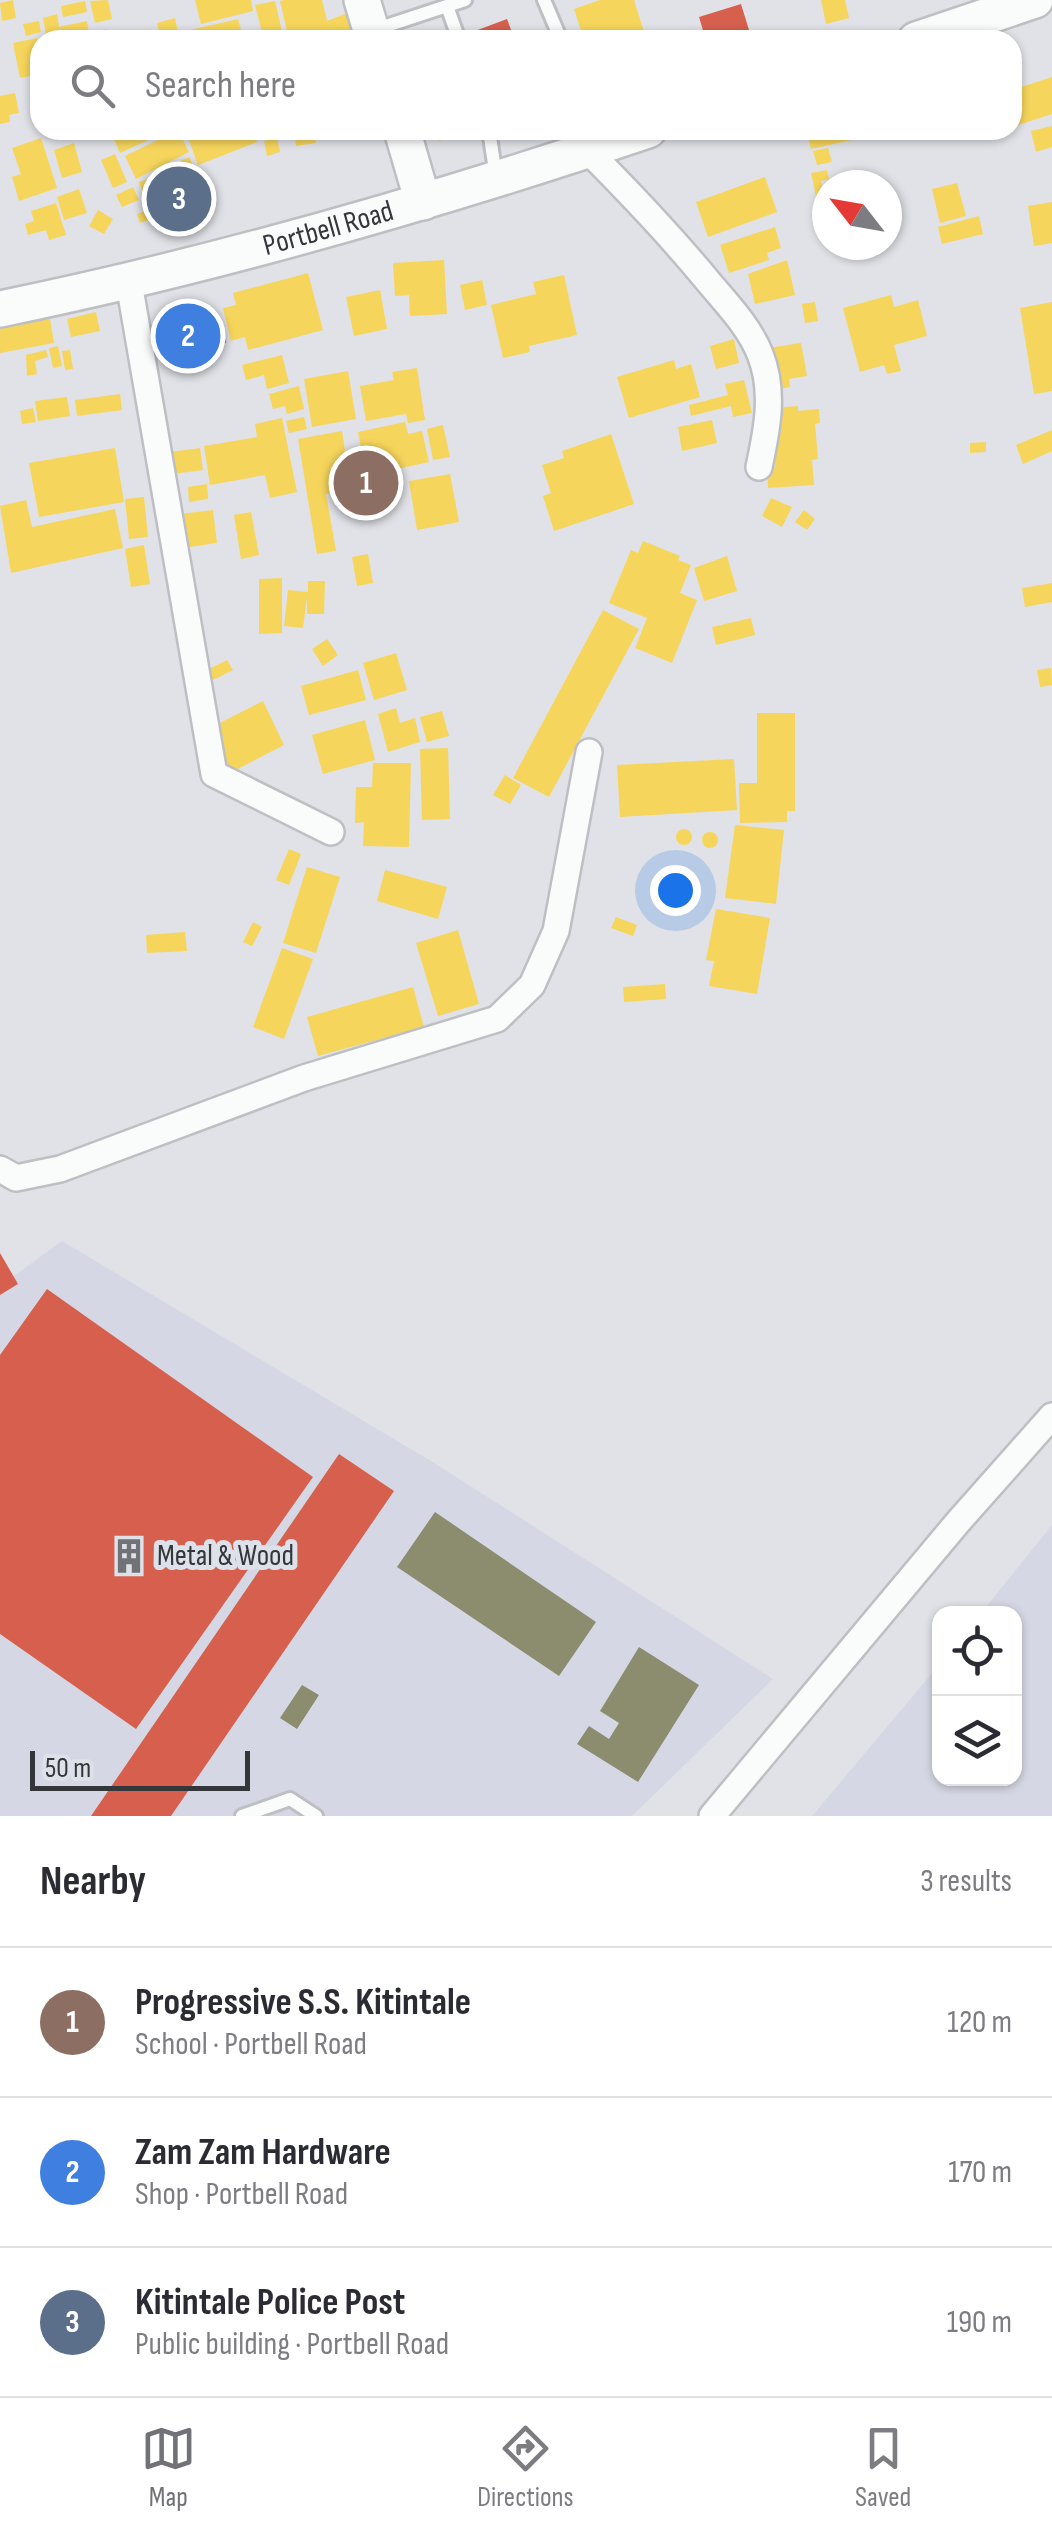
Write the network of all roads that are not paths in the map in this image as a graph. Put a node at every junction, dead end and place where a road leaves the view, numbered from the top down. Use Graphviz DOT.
graph roads {
  1 [pos="465,0"];
  2 [pos="544,0"];
  3 [pos="1034,0"];
  4 [pos="447,6"];
  5 [pos="369,24"];
  6 [pos="455,30"];
  7 [pos="558,30"];
  8 [pos="946,30"];
  9 [pos="405,140"];
  10 [pos="491,140"];
  11 [pos="608,140"];
  12 [pos="618,140"];
  13 [pos="497,179"];
  14 [pos="424,202"];
  15 [pos="129,282"];
  16 [pos="0,309"];
  17 [pos="759,467"];
  18 [pos="589,752"];
  19 [pos="330,832"];
  20 [pos="0,1169"];
  21 [pos="1052,1416"];
  22 [pos="242,1816"];
  23 [pos="316,1816"];
  24 [pos="712,1816"];
  1 -- 4 [label="lane"];
  2 -- 7 [label="lane"];
  3 -- 8 [label="main road"];
  4 -- 5 [label="lane"];
  4 -- 6 [label="lane"];
  9 -- 14 [label="main road"];
  10 -- 13 [label="lane"];
  11 -- 13 [label="main road, Portbell Road"];
  12 -- 17 [label="street"];
  13 -- 14 [label="main road, Portbell Road"];
  14 -- 15 [label="main road, Portbell Road"];
  15 -- 16 [label="main road, Portbell Road"];
  15 -- 19 [label="street"];
  18 -- 20 [label="street"];
  21 -- 24 [label="street"];
  22 -- 23 [label="lane"];
}
